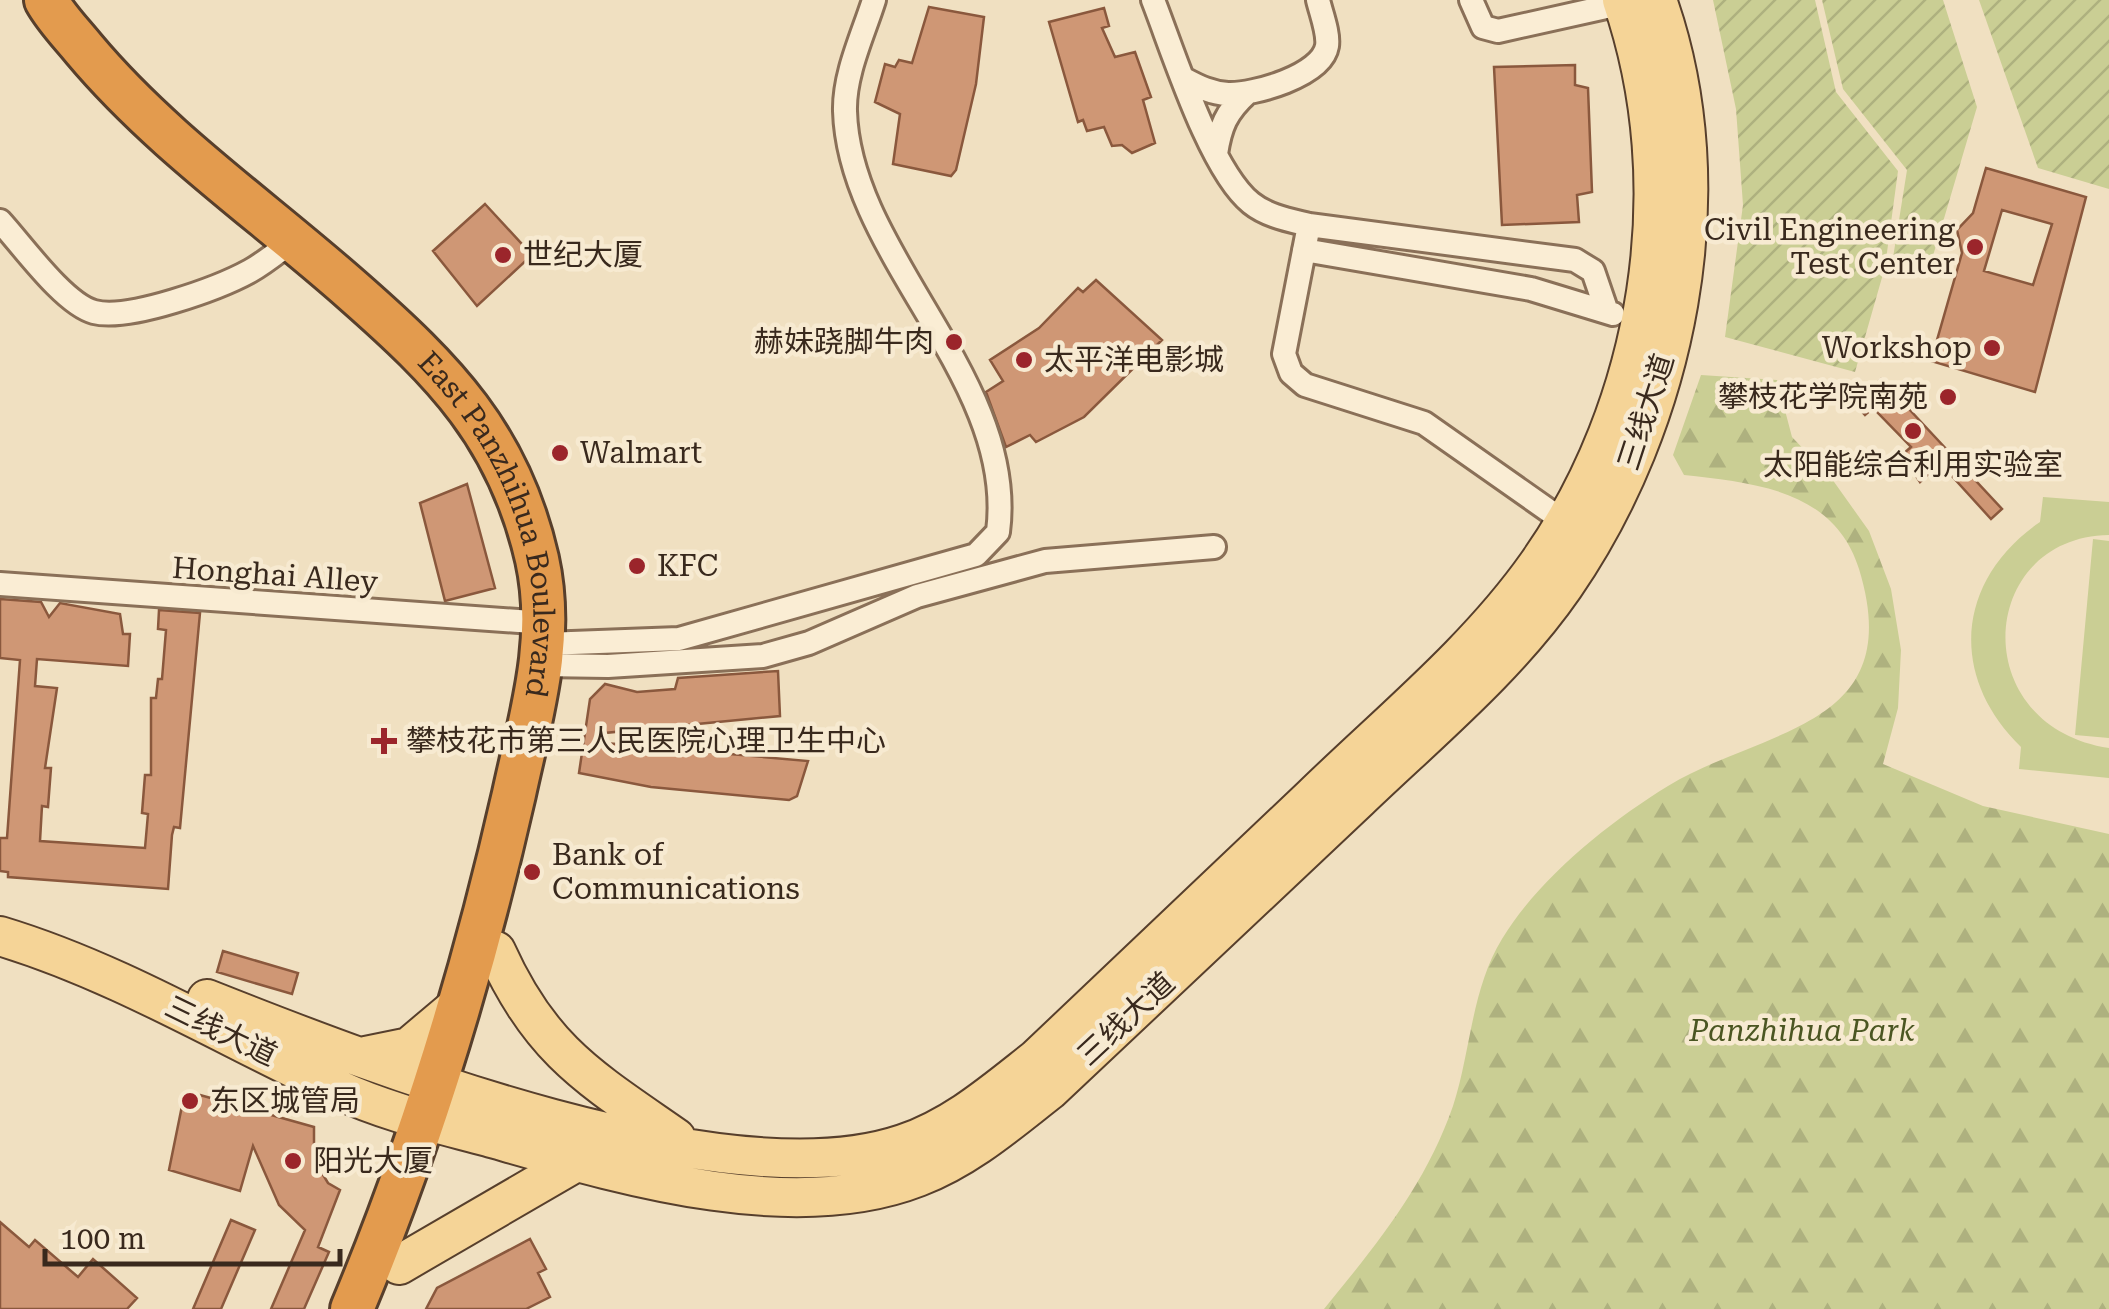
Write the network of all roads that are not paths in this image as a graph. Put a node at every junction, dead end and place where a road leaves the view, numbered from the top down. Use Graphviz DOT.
graph roads {
  1 [pos="46,0"];
  2 [pos="62,0"];
  3 [pos="874,0"];
  4 [pos="1153,0"];
  5 [pos="1318,0"];
  6 [pos="1472,0"];
  7 [pos="1635,1"];
  8 [pos="1184,79"];
  9 [pos="1246,93"];
  10 [pos="1216,154"];
  11 [pos="0,221"];
  12 [pos="1309,224"];
  13 [pos="295,239"];
  14 [pos="1304,250"];
  15 [pos="1639,323"];
  16 [pos="1578,530"];
  17 [pos="1214,548"];
  18 [pos="0,584"];
  19 [pos="551,648"];
  20 [pos="0,917"];
  21 [pos="0,936"];
  22 [pos="496,951"];
  23 [pos="192,1004"];
  24 [pos="460,1004"];
  25 [pos="354,1058"];
  26 [pos="372,1104"];
  27 [pos="442,1106"];
  28 [pos="690,1148"];
  29 [pos="576,1162"];
  30 [pos="403,1178"];
  31 [pos="399,1265"];
  32 [pos="352,1309"];
  33 [pos="378,1309"];
  1 -- 13 [label="highway, East Panzhihua Boulevard"];
  2 -- 19 [label="highway, East Panzhihua Boulevard"];
  3 -- 19 [label="street"];
  4 -- 8 [label="street"];
  5 -- 9 [label="street"];
  6 -- 7 [label="street"];
  7 -- 15 [label="main road, 三线大道"];
  8 -- 9 [label="street"];
  8 -- 10 [label="street"];
  9 -- 10 [label="street"];
  10 -- 12 [label="street"];
  11 -- 13 [label="street"];
  12 -- 14 [label="street"];
  12 -- 15 [label="street"];
  13 -- 19 [label="highway, East Panzhihua Boulevard"];
  14 -- 15 [label="street"];
  14 -- 16 [label="street"];
  15 -- 16 [label="main road, 三线大道"];
  16 -- 28 [label="main road, 三线大道"];
  16 -- 29 [label="main road, 三线大道"];
  17 -- 19 [label="street"];
  18 -- 19 [label="street, Honghai Alley"];
  19 -- 22 [label="highway, East Panzhihua Boulevard"];
  19 -- 24 [label="highway, East Panzhihua Boulevard"];
  20 -- 23 [label="main road, 三线大道"];
  21 -- 23 [label="main road, 三线大道"];
  22 -- 27 [label="highway, East Panzhihua Boulevard"];
  22 -- 28 [label="main road"];
  23 -- 25 [label="main road, 三线大道"];
  23 -- 26 [label="main road, 三线大道"];
  24 -- 25 [label="main road"];
  24 -- 27 [label="highway, East Panzhihua Boulevard"];
  25 -- 27 [label="main road, 三线大道"];
  26 -- 27 [label="main road, 三线大道"];
  26 -- 30 [label="main road"];
  27 -- 28 [label="main road, 三线大道"];
  27 -- 29 [label="main road, 三线大道"];
  27 -- 30 [label="highway, East Panzhihua Boulevard"];
  27 -- 31 [label="highway, East Panzhihua Boulevard"];
  29 -- 31 [label="main road"];
  30 -- 32 [label="highway, East Panzhihua Boulevard"];
  31 -- 33 [label="highway, East Panzhihua Boulevard"];
}
